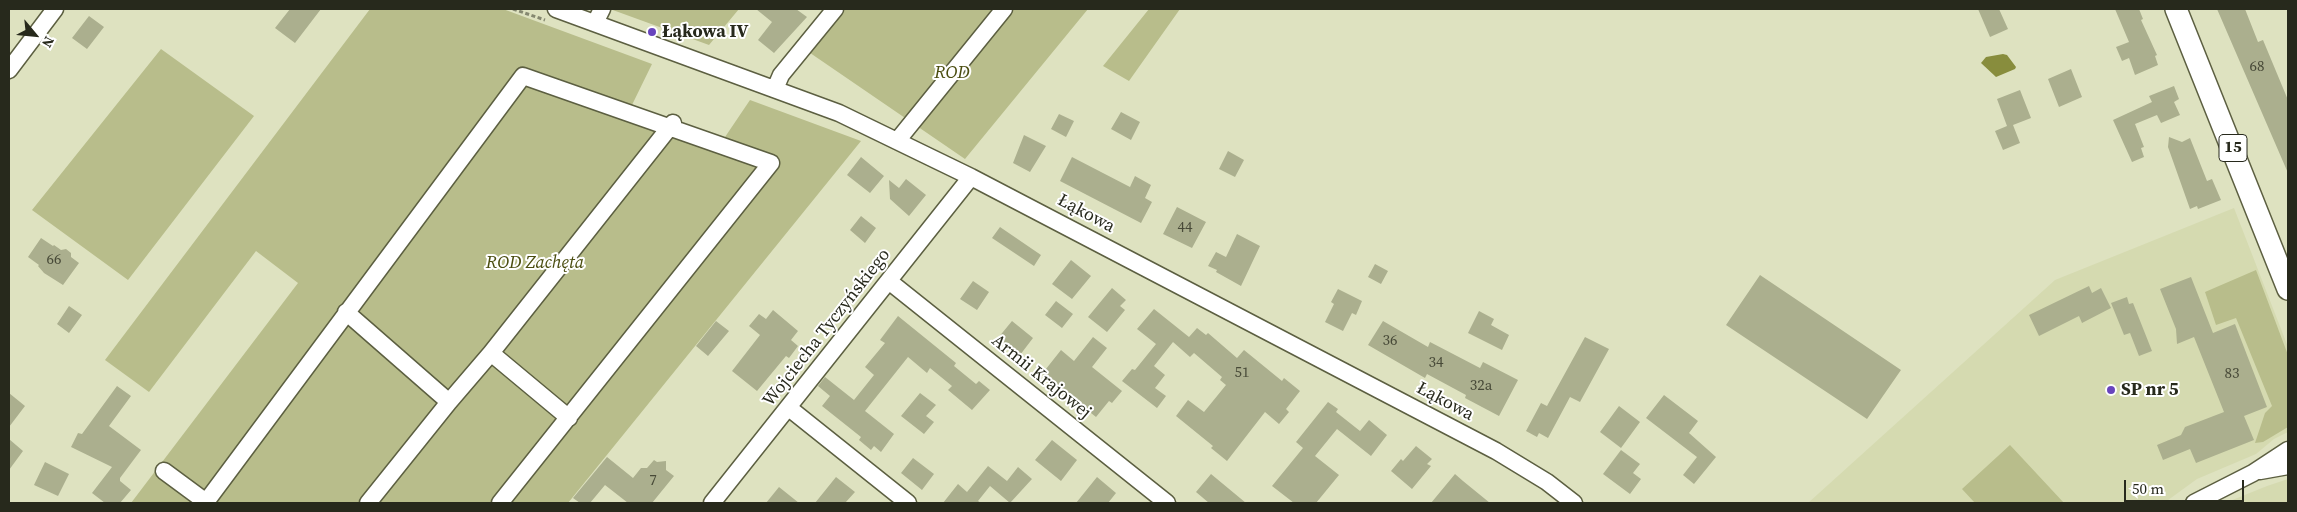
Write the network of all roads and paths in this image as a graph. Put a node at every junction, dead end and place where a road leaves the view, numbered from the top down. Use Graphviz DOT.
graph roads {
  1 [pos="55,9"];
  2 [pos="513,9"];
  3 [pos="835,9"];
  4 [pos="1004,9"];
  5 [pos="2176,9"];
  6 [pos="553,15"];
  7 [pos="599,16"];
  8 [pos="9,70"];
  9 [pos="775,89"];
  10 [pos="671,126"];
  11 [pos="897,141"];
  12 [pos="971,177"];
  13 [pos="890,282"];
  14 [pos="2288,289"];
  15 [pos="346,312"];
  16 [pos="491,353"];
  17 [pos="449,402"];
  18 [pos="789,408"];
  19 [pos="569,418"];
  20 [pos="2288,450"];
  21 [pos="2288,466"];
  22 [pos="164,471"];
  23 [pos="2253,473"];
  24 [pos="207,502"];
  25 [pos="368,503"];
  26 [pos="500,503"];
  27 [pos="712,503"];
  28 [pos="908,503"];
  29 [pos="1167,503"];
  30 [pos="1574,503"];
  31 [pos="2194,503"];
  1 -- 8 [label="street"];
  2 -- 6 [label="path"];
  3 -- 9 [label="street"];
  4 -- 11 [label="street"];
  5 -- 14 [label="main road, 15"];
  6 -- 7 [label="street, Łąkowa"];
  7 -- 9 [label="street, Łąkowa"];
  9 -- 11 [label="street, Łąkowa"];
  10 -- 15 [label="street"];
  10 -- 16 [label="street"];
  10 -- 19 [label="street"];
  11 -- 12 [label="street, Łąkowa"];
  12 -- 13 [label="street, Wojciecha Tyczyńskiego"];
  12 -- 30 [label="street, Łąkowa"];
  13 -- 18 [label="street, Wojciecha Tyczyńskiego"];
  13 -- 29 [label="street, Armii Krajowej"];
  15 -- 17 [label="street"];
  15 -- 24 [label="street"];
  16 -- 17 [label="street"];
  16 -- 19 [label="street"];
  17 -- 25 [label="street"];
  18 -- 27 [label="street, Wojciecha Tyczyńskiego"];
  18 -- 28 [label="street"];
  19 -- 26 [label="street"];
  20 -- 23 [label="street"];
  21 -- 23 [label="street"];
  22 -- 24 [label="street"];
  23 -- 31 [label="street"];
}
